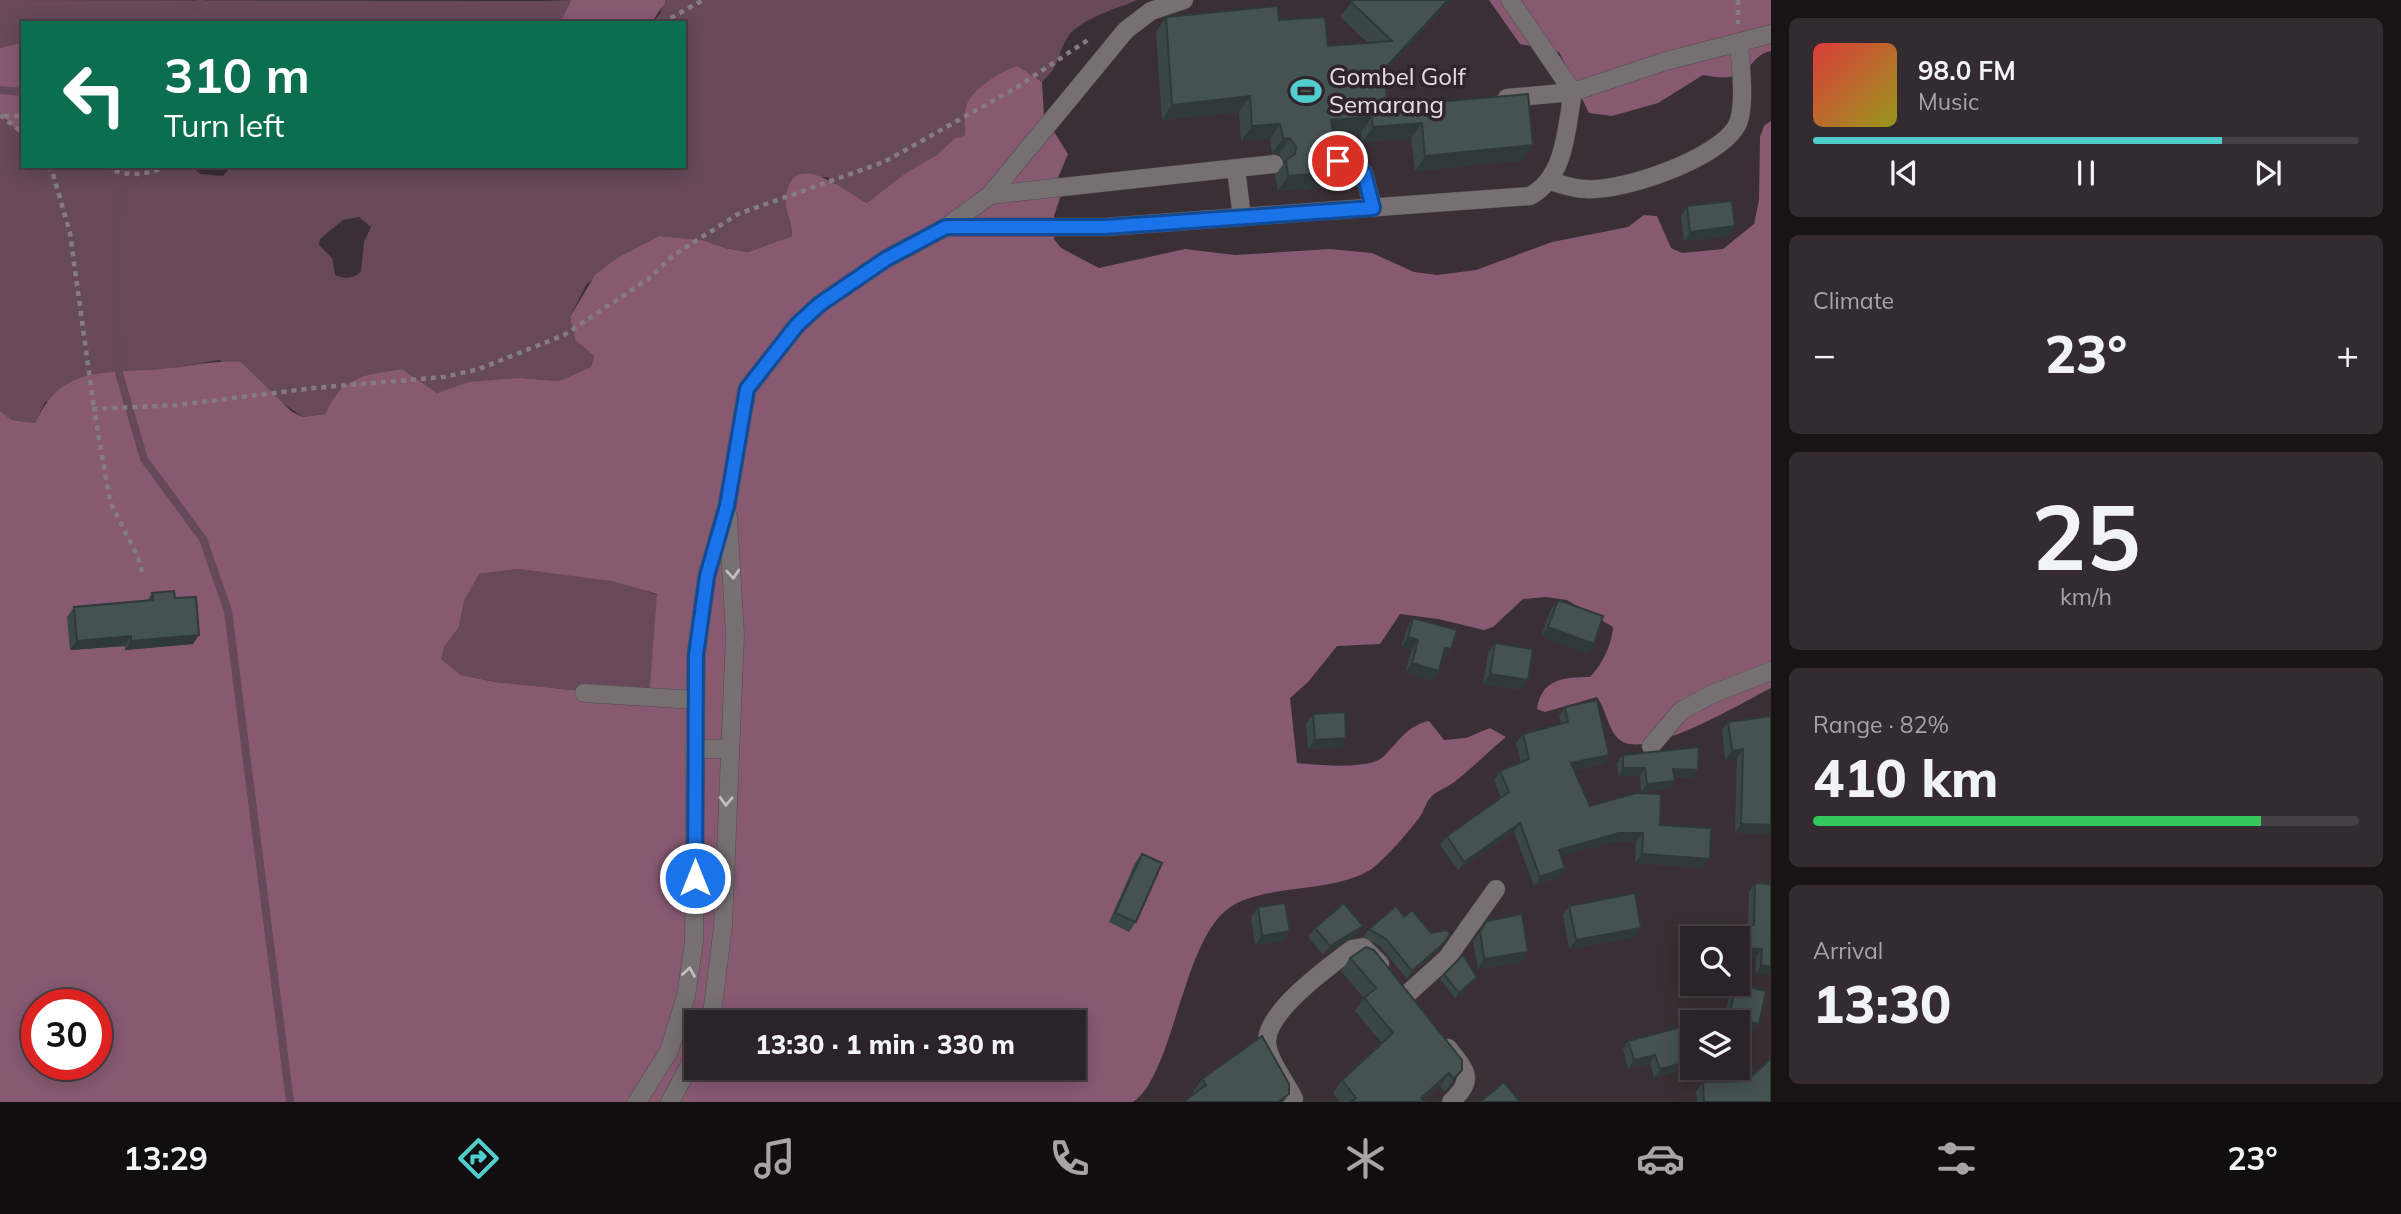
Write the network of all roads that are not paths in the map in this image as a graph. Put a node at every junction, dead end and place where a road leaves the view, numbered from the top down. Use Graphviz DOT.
graph roads {
  1 [pos="1184,0"];
  2 [pos="1510,0"];
  3 [pos="1771,34"];
  4 [pos="1739,42"];
  5 [pos="1573,92"];
  6 [pos="1493,99"];
  7 [pos="1323,161"];
  8 [pos="1274,164"];
  9 [pos="1236,169"];
  10 [pos="1550,181"];
  11 [pos="990,195"];
  12 [pos="1373,208"];
  13 [pos="1242,217"];
  14 [pos="946,227"];
  15 [pos="727,506"];
  16 [pos="1771,671"];
  17 [pos="584,692"];
  18 [pos="695,701"];
  19 [pos="1651,746"];
  20 [pos="694,749"];
  21 [pos="728,749"];
  22 [pos="1496,889"];
  23 [pos="712,1010"];
  24 [pos="1441,1039"];
  25 [pos="669,1051"];
  26 [pos="684,1055"];
  27 [pos="684,1076"];
  28 [pos="637,1102"];
  29 [pos="670,1102"];
  30 [pos="1290,1102"];
  31 [pos="1451,1102"];
  1 -- 11 [label="street"];
  2 -- 5 [label="street"];
  3 -- 4 [label="street"];
  4 -- 5 [label="street"];
  4 -- 10 [label="street"];
  5 -- 6 [label="street"];
  5 -- 10 [label="street"];
  7 -- 12 [label="street"];
  8 -- 9 [label="street"];
  9 -- 11 [label="street"];
  9 -- 13 [label="street"];
  10 -- 12 [label="street"];
  11 -- 14 [label="street"];
  12 -- 13 [label="street"];
  13 -- 14 [label="street"];
  14 -- 15 [label="street"];
  15 -- 18 [label="street"];
  15 -- 21 [label="street, one-way"];
  16 -- 19 [label="street"];
  17 -- 18 [label="street"];
  18 -- 20 [label="street"];
  20 -- 21 [label="street"];
  25 -- 20 [label="street, one-way"];
  21 -- 23 [label="street, one-way"];
  22 -- 30 [label="street"];
  24 -- 31 [label="street"];
  25 -- 26 [label="street"];
  25 -- 28 [label="street"];
  27 -- 29 [label="street"];
}
